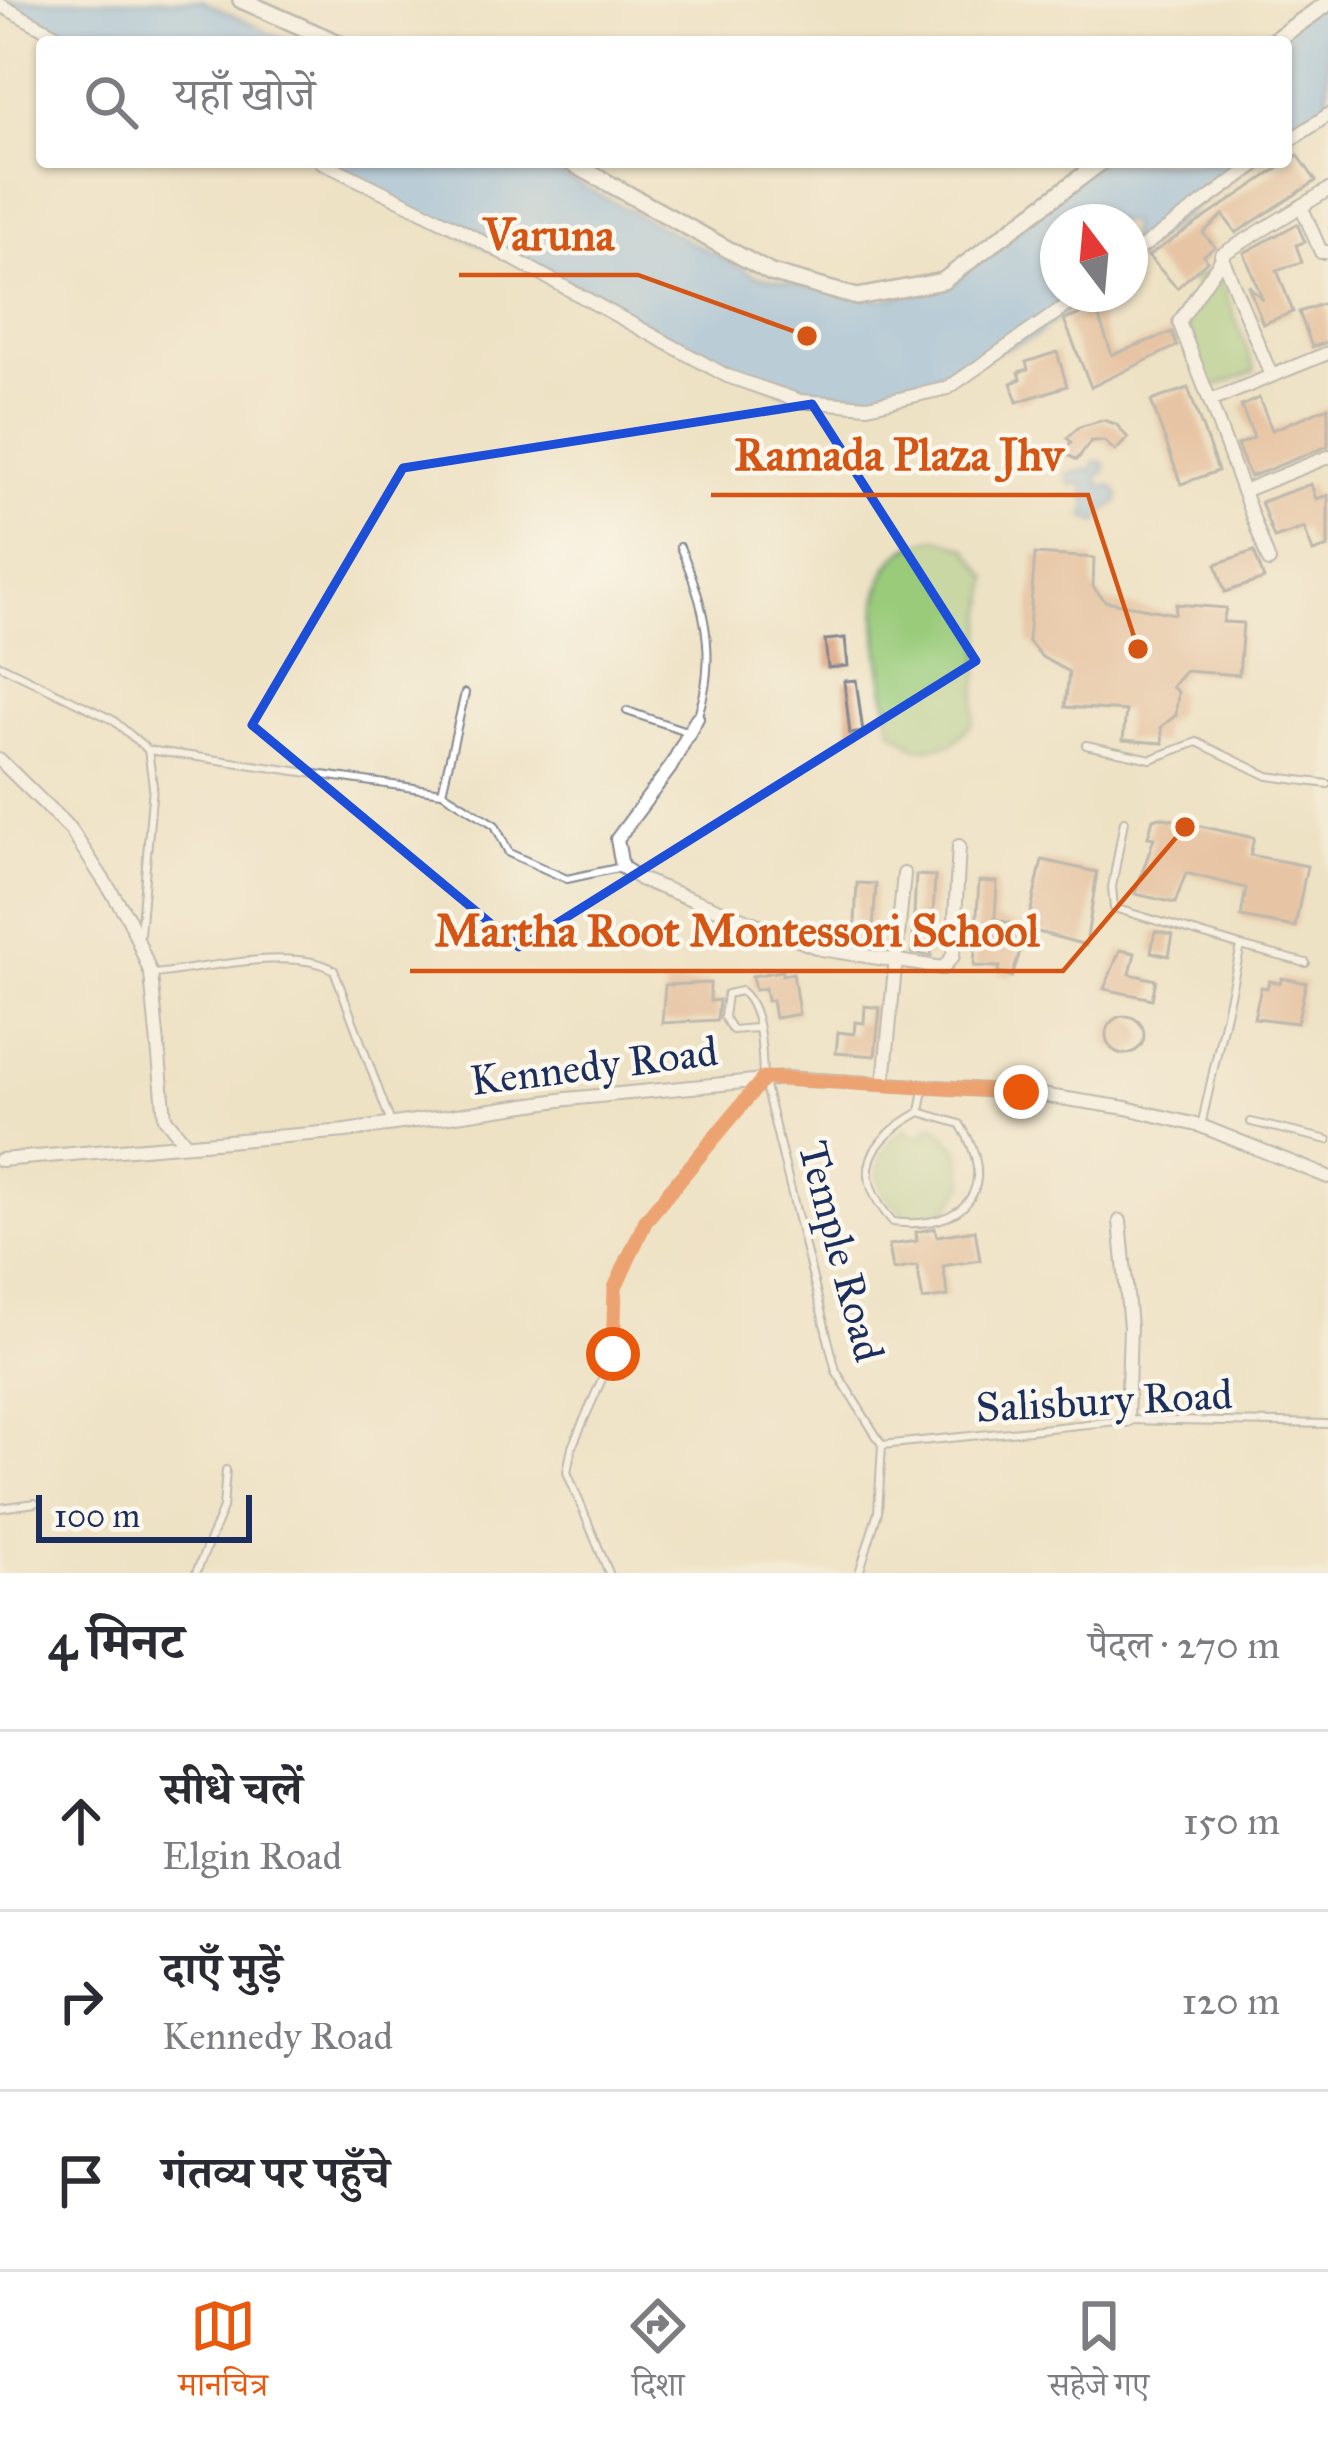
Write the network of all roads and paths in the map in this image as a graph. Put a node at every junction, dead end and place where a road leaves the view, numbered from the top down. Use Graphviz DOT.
graph roads {
  1 [pos="242,0"];
  2 [pos="1328,3"];
  3 [pos="0,5"];
  4 [pos="58,36"];
  5 [pos="323,36"];
  6 [pos="1281,36"];
  7 [pos="1325,117"];
  8 [pos="1328,133"];
  9 [pos="1292,138"];
  10 [pos="334,168"];
  11 [pos="581,168"];
  12 [pos="1093,168"];
  13 [pos="1251,168"];
  14 [pos="1328,190"];
  15 [pos="1301,206"];
  16 [pos="1148,243"];
  17 [pos="1328,252"];
  18 [pos="1221,260"];
  19 [pos="1056,312"];
  20 [pos="1328,352"];
  21 [pos="1271,375"];
  22 [pos="1210,401"];
  23 [pos="1328,457"];
  24 [pos="1243,491"];
  25 [pos="680,547"];
  26 [pos="1269,561"];
  27 [pos="0,665"];
  28 [pos="465,693"];
  29 [pos="628,711"];
  30 [pos="697,718"];
  31 [pos="689,732"];
  32 [pos="1086,745"];
  33 [pos="148,750"];
  34 [pos="0,760"];
  35 [pos="1328,784"];
  36 [pos="442,792"];
  37 [pos="1124,821"];
  38 [pos="959,846"];
  39 [pos="622,867"];
  40 [pos="904,874"];
  41 [pos="139,944"];
  42 [pos="1241,946"];
  43 [pos="892,964"];
  44 [pos="1306,964"];
  45 [pos="151,974"];
  46 [pos="757,1028"];
  47 [pos="764,1078"];
  48 [pos="884,1082"];
  49 [pos="924,1086"];
  50 [pos="920,1112"];
  51 [pos="1250,1122"];
  52 [pos="391,1124"];
  53 [pos="1201,1126"];
  54 [pos="1328,1141"];
  55 [pos="186,1144"];
  56 [pos="0,1160"];
  57 [pos="1328,1177"];
  58 [pos="1120,1221"];
  59 [pos="1127,1420"];
  60 [pos="1328,1424"];
  61 [pos="882,1444"];
  62 [pos="226,1470"];
  63 [pos="35,1502"];
  64 [pos="0,1508"];
  65 [pos="196,1573"];
  66 [pos="609,1573"];
  67 [pos="859,1573"];
  1 -- 5 [label="street"];
  2 -- 6 [label="street"];
  3 -- 4 [label="street"];
  7 -- 8 [label="street"];
  7 -- 9 [label="street"];
  10 -- 19 [label="street"];
  11 -- 12 [label="street"];
  13 -- 16 [label="street"];
  14 -- 15 [label="street"];
  15 -- 17 [label="street"];
  15 -- 18 [label="street"];
  18 -- 21 [label="street"];
  18 -- 22 [label="street"];
  20 -- 21 [label="street"];
  21 -- 22 [label="street"];
  22 -- 24 [label="street"];
  23 -- 24 [label="street"];
  24 -- 26 [label="street"];
  25 -- 30 [label="lane"];
  27 -- 33 [label="lane"];
  28 -- 36 [label="lane"];
  29 -- 31 [label="lane"];
  30 -- 31 [label="street"];
  31 -- 39 [label="street"];
  32 -- 35 [label="lane"];
  33 -- 36 [label="lane"];
  33 -- 41 [label="lane"];
  34 -- 41 [label="street"];
  36 -- 39 [label="lane"];
  37 -- 42 [label="lane"];
  38 -- 43 [label="street"];
  39 -- 43 [label="street"];
  40 -- 43 [label="street"];
  41 -- 45 [label="street"];
  42 -- 44 [label="lane"];
  42 -- 53 [label="lane"];
  43 -- 48 [label="street"];
  45 -- 52 [label="lane"];
  45 -- 55 [label="street"];
  46 -- 46 [label="lane"];
  46 -- 47 [label="lane, Temple Road"];
  47 -- 48 [label="street, Kennedy Road"];
  47 -- 52 [label="street, Kennedy Road"];
  47 -- 61 [label="lane, Temple Road"];
  47 -- 66 [label="lane"];
  48 -- 49 [label="street, Kennedy Road"];
  49 -- 50 [label="lane"];
  49 -- 53 [label="street, Kennedy Road"];
  50 -- 50 [label="lane"];
  51 -- 54 [label="lane"];
  52 -- 55 [label="street, Kennedy Road"];
  53 -- 57 [label="street, Kennedy Road"];
  55 -- 56 [label="street, Kennedy Road"];
  58 -- 59 [label="street"];
  59 -- 60 [label="lane, Salisbury Road"];
  59 -- 61 [label="lane, Salisbury Road"];
  61 -- 67 [label="lane"];
  62 -- 65 [label="lane"];
  63 -- 64 [label="lane"];
}
